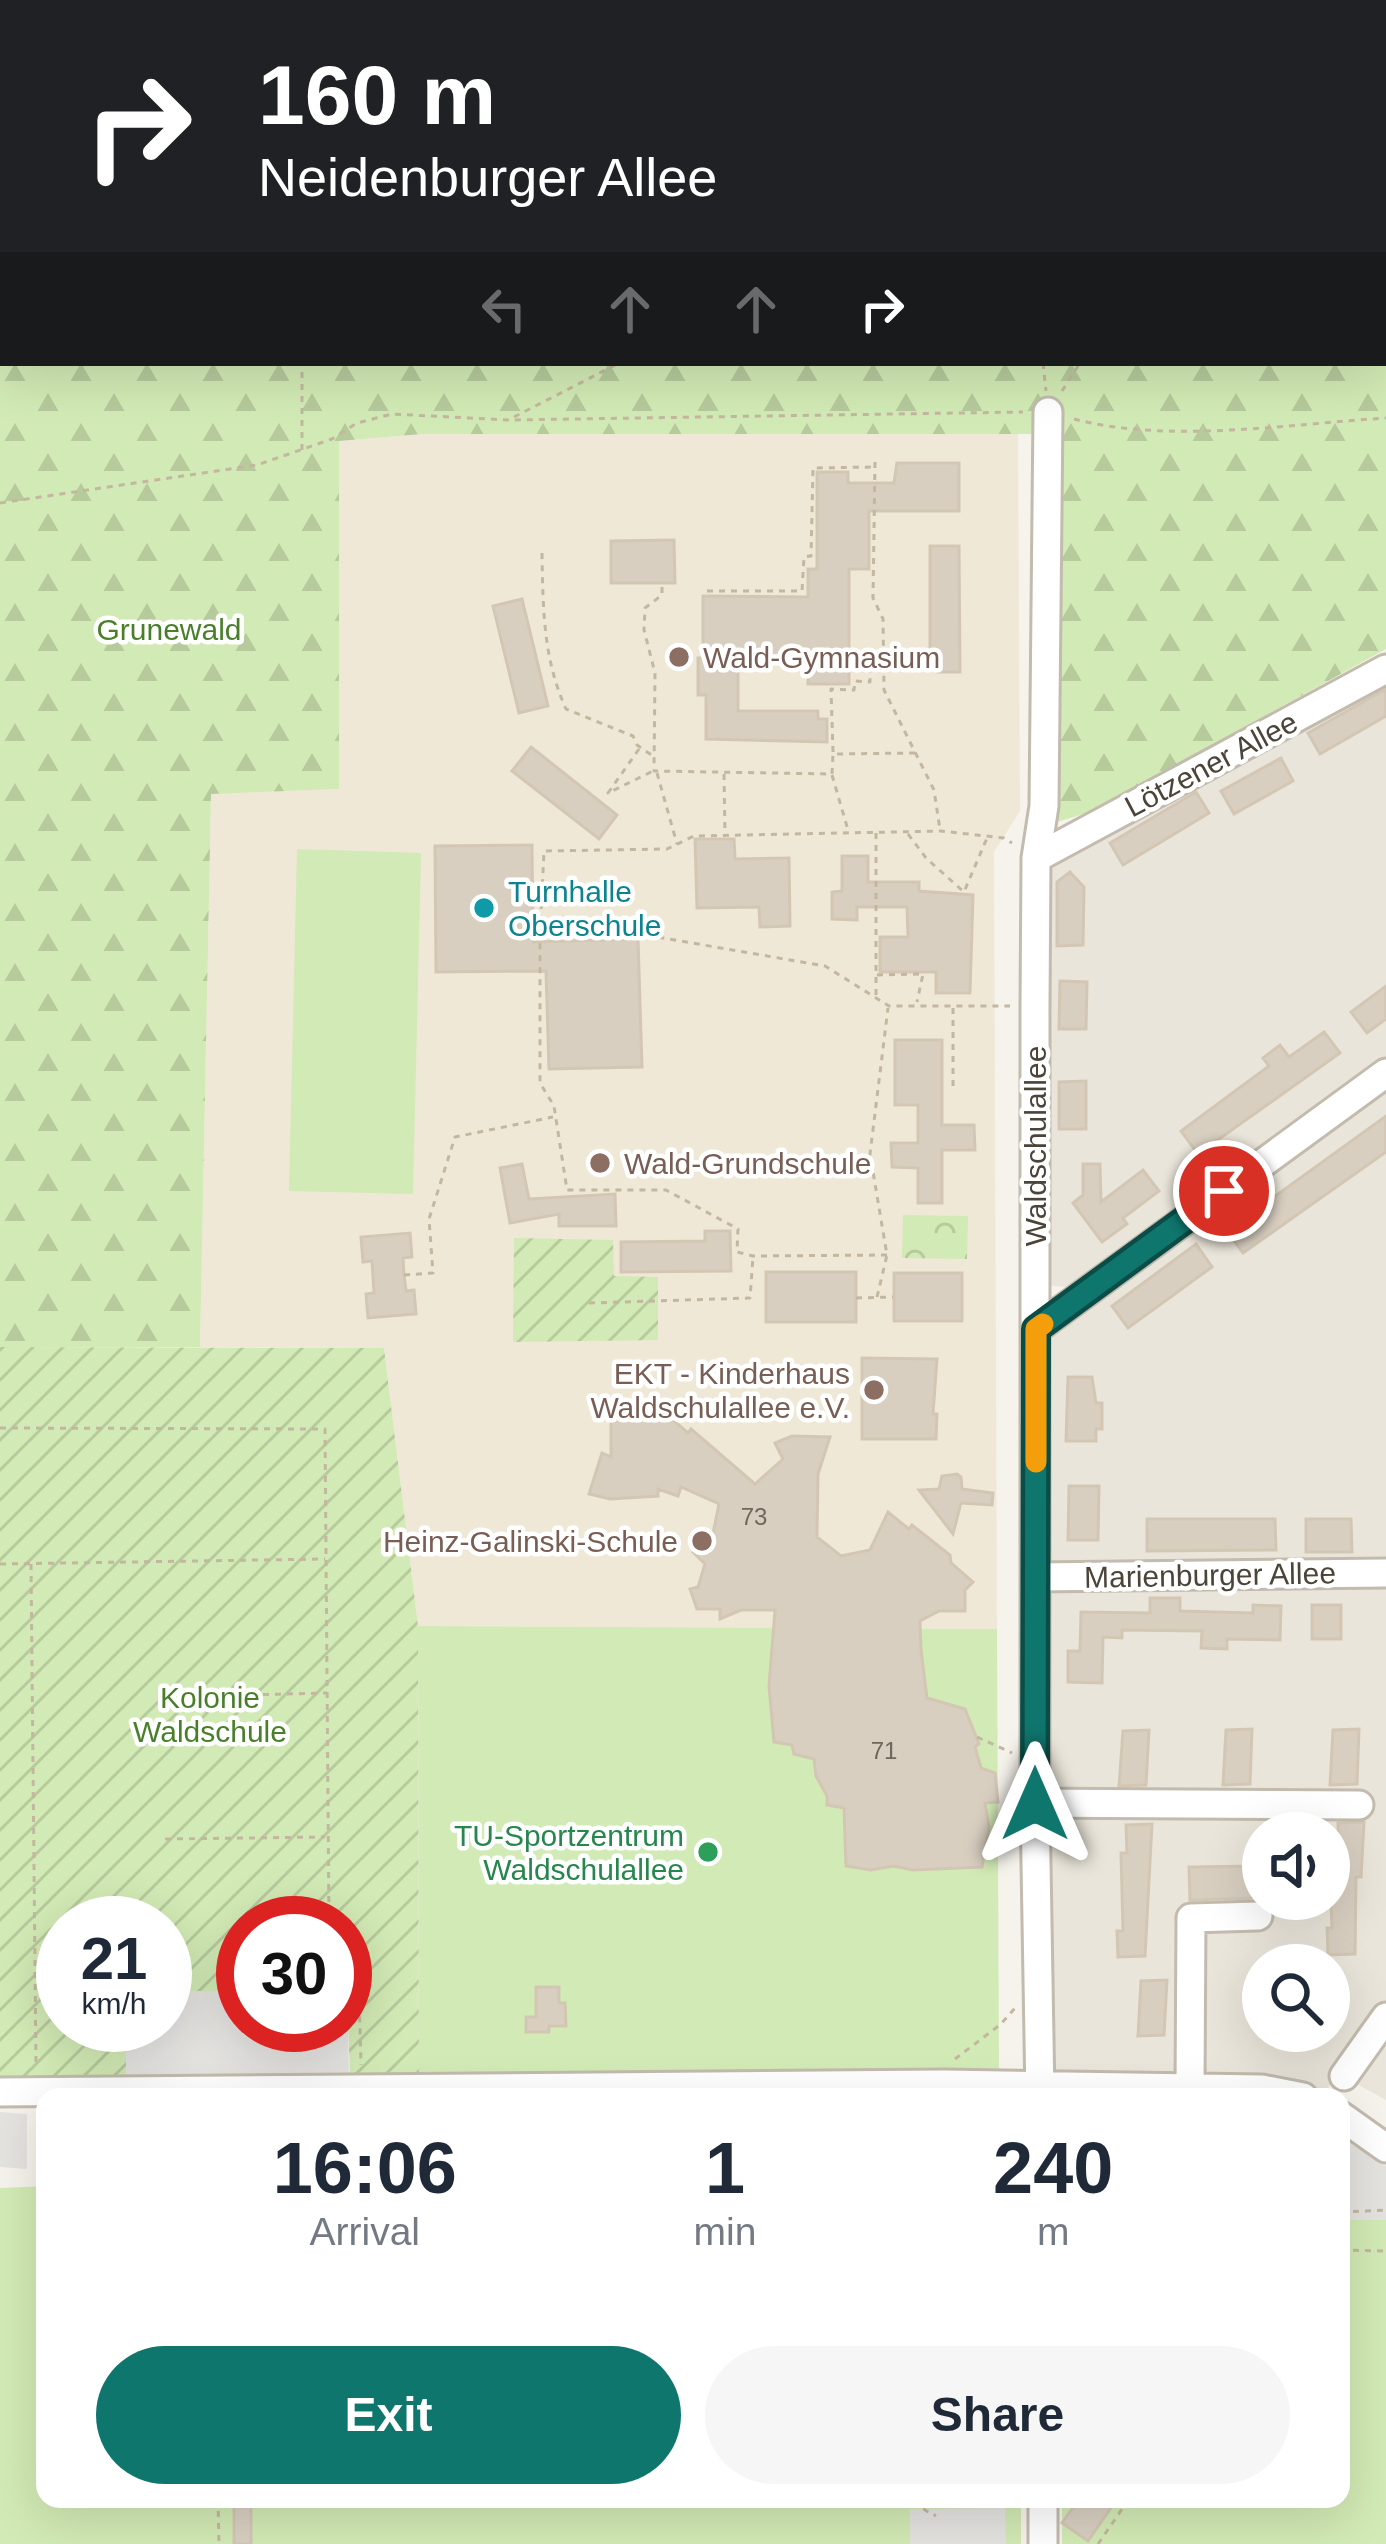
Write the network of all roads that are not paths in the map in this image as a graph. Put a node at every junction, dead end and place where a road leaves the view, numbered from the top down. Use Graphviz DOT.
graph roads {
  1 [pos="1048,412"];
  2 [pos="1386,669"];
  3 [pos="1027,852"];
  4 [pos="1386,1073"];
  5 [pos="1036,1329"];
  6 [pos="1386,1573"];
  7 [pos="1035,1577"];
  8 [pos="1029,1803"];
  9 [pos="1359,1805"];
  10 [pos="1242,1916"];
  11 [pos="1386,2017"];
  12 [pos="1344,2076"];
  13 [pos="406,2088"];
  14 [pos="992,2088"];
  15 [pos="1040,2088"];
  16 [pos="1208,2088"];
  17 [pos="0,2092"];
  18 [pos="36,2092"];
  19 [pos="1350,2122"];
  20 [pos="1386,2148"];
  21 [pos="1042,2508"];
  22 [pos="1043,2544"];
  1 -- 3 [label="street, Waldschulallee"];
  2 -- 3 [label="street, Lötzener Allee"];
  3 -- 5 [label="street, Waldschulallee"];
  4 -- 5 [label="street"];
  5 -- 7 [label="street, Waldschulallee"];
  6 -- 7 [label="street, Marienburger Allee"];
  7 -- 8 [label="street, Waldschulallee"];
  8 -- 9 [label="street"];
  8 -- 15 [label="street, Waldschulallee"];
  10 -- 16 [label="street"];
  11 -- 12 [label="street"];
  13 -- 14 [label="street"];
  17 -- 18 [label="street"];
  19 -- 20 [label="street"];
  21 -- 22 [label="street"];
}
